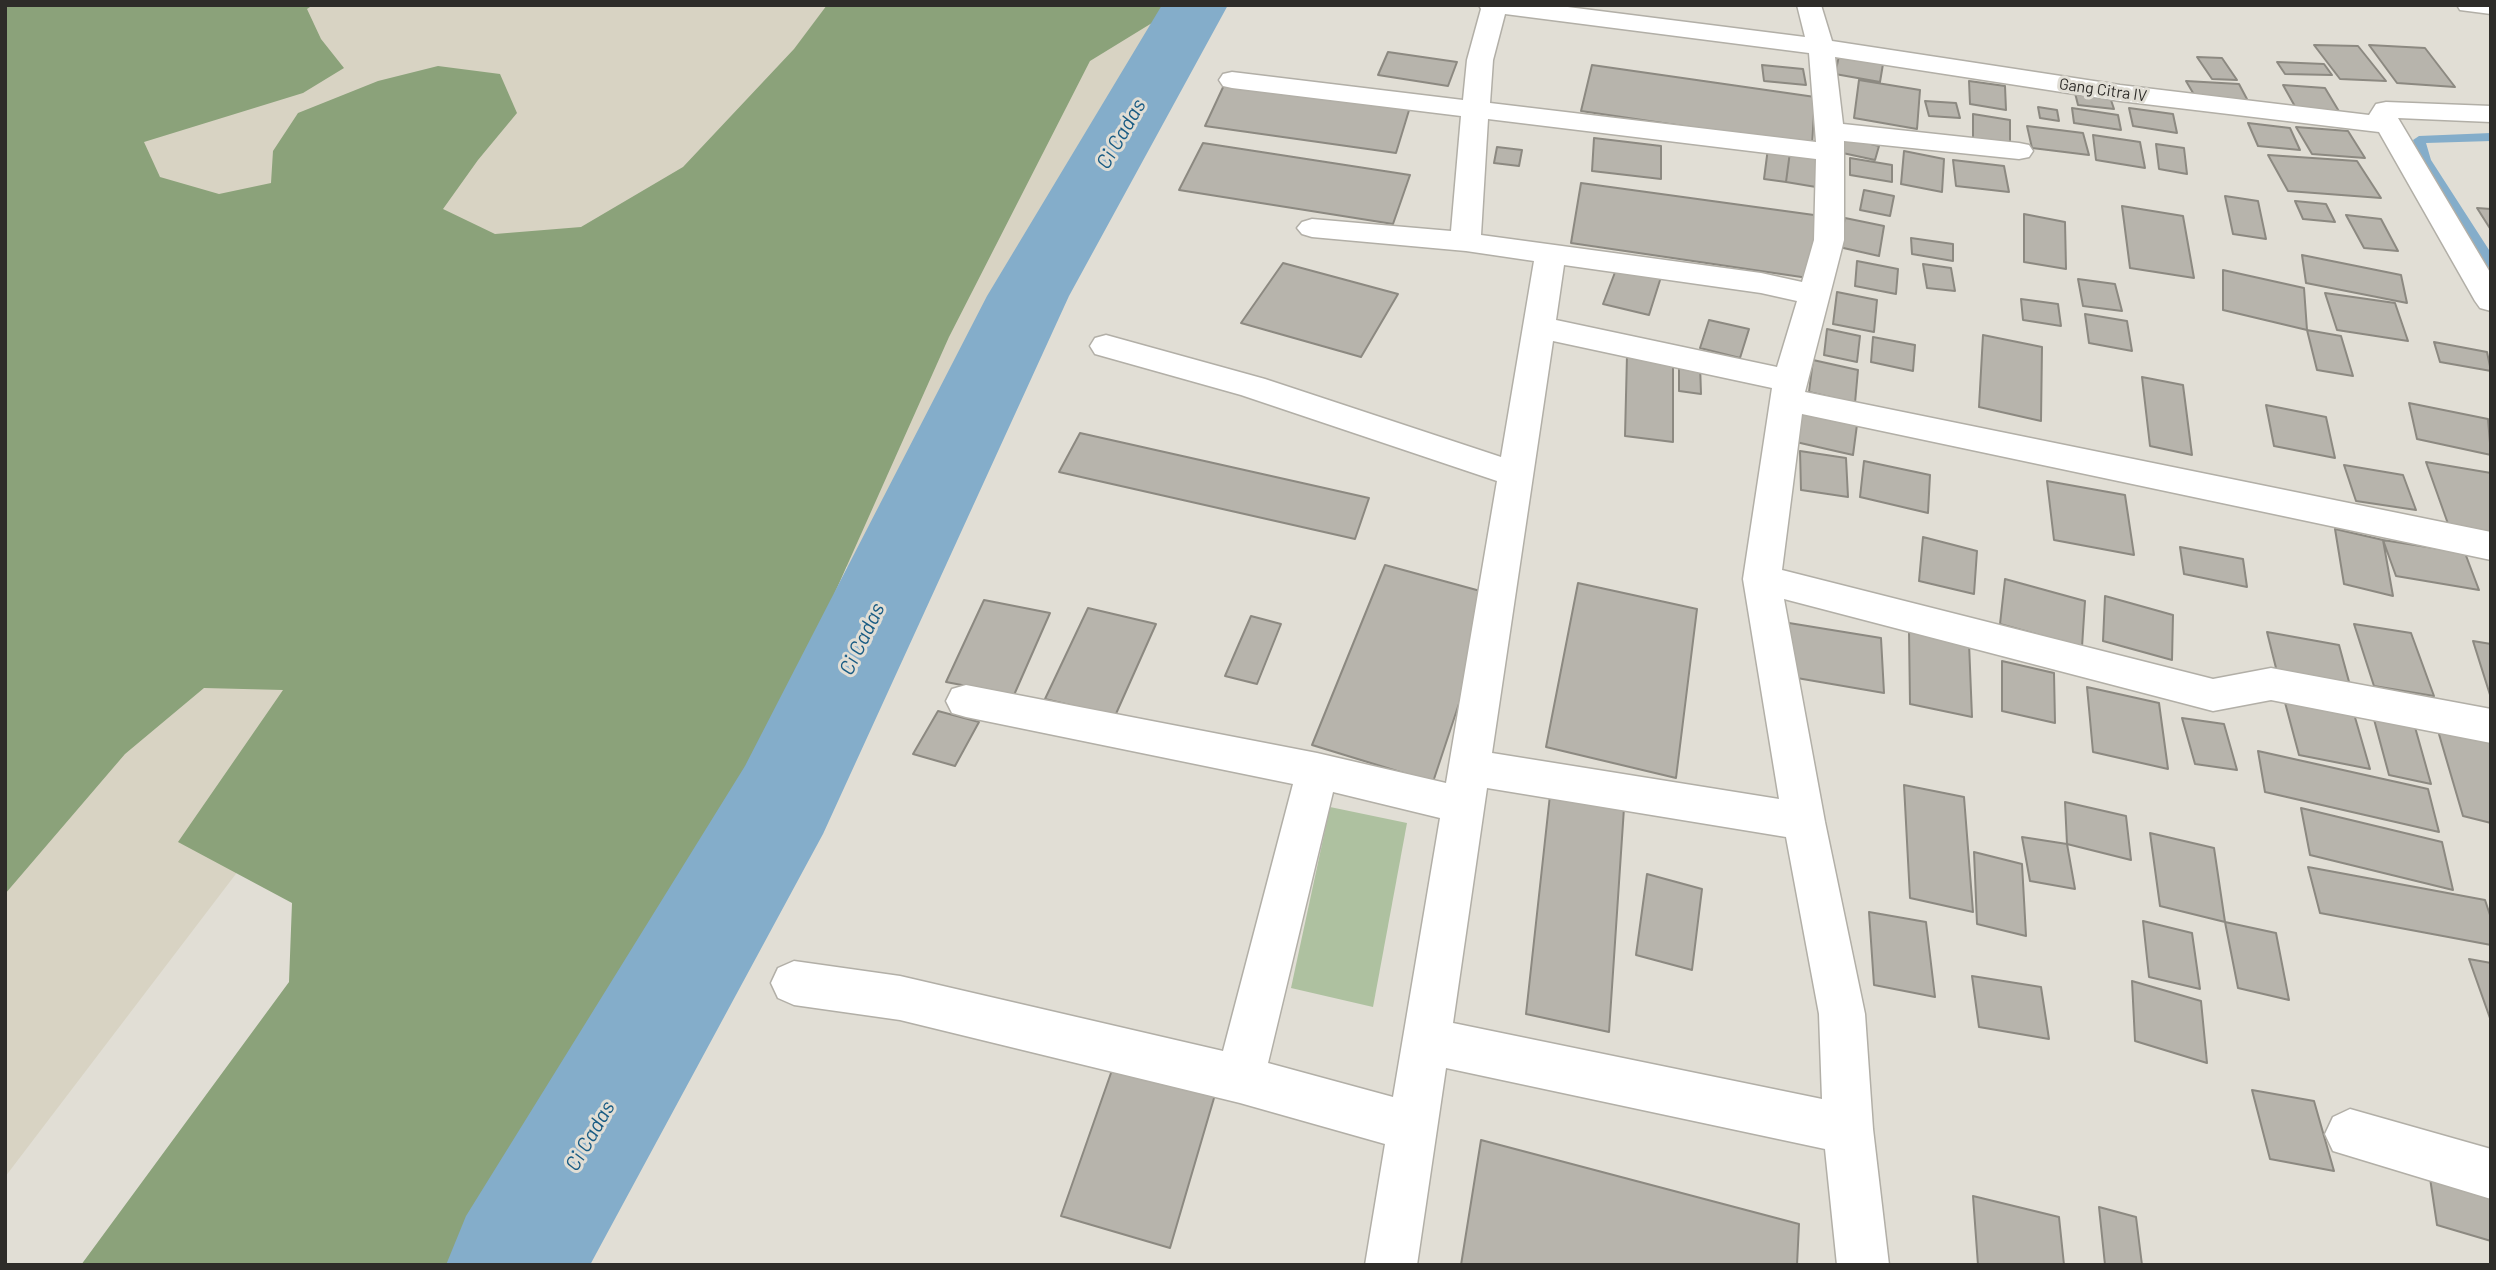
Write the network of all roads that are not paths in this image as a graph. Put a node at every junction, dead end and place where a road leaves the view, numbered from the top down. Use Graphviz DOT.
graph roads {
  1 [pos="1494,5"];
  2 [pos="1809,5"];
  3 [pos="2469,5"];
  4 [pos="2491,6"];
  5 [pos="1821,47"];
  6 [pos="1232,80"];
  7 [pos="1475,108"];
  8 [pos="2491,114"];
  9 [pos="2387,125"];
  10 [pos="1830,141"];
  11 [pos="2019,151"];
  12 [pos="1312,228"];
  13 [pos="1466,242"];
  14 [pos="1549,256"];
  15 [pos="1814,295"];
  16 [pos="2491,301"];
  17 [pos="1538,327"];
  18 [pos="1106,346"];
  19 [pos="1789,390"];
  20 [pos="1515,474"];
  21 [pos="2491,546"];
  22 [pos="1762,579"];
  23 [pos="966,701"];
  24 [pos="2491,726"];
  25 [pos="1317,771"];
  26 [pos="1465,786"];
  27 [pos="1804,822"];
  28 [pos="794,983"];
  29 [pos="1426,1041"];
  30 [pos="1240,1079"];
  31 [pos="1413,1127"];
  32 [pos="1847,1129"];
  33 [pos="2350,1133"];
  34 [pos="2491,1174"];
  35 [pos="1391,1265"];
  36 [pos="1863,1265"];
  1 -- 5 [label="street, Gang Citra IV"];
  1 -- 7 [label="street"];
  2 -- 5 [label="street"];
  3 -- 4 [label="street"];
  5 -- 9 [label="street, Gang Citra IV"];
  5 -- 10 [label="street"];
  6 -- 7 [label="street"];
  7 -- 10 [label="street"];
  7 -- 13 [label="street"];
  8 -- 9 [label="street"];
  9 -- 16 [label="street"];
  10 -- 11 [label="street"];
  10 -- 15 [label="street"];
  12 -- 13 [label="street"];
  13 -- 14 [label="street"];
  14 -- 15 [label="street"];
  14 -- 17 [label="street"];
  15 -- 19 [label="street"];
  17 -- 19 [label="street"];
  17 -- 20 [label="street"];
  18 -- 20 [label="street"];
  19 -- 21 [label="street"];
  19 -- 22 [label="street"];
  20 -- 26 [label="street"];
  22 -- 24 [label="street"];
  22 -- 27 [label="street"];
  23 -- 25 [label="street"];
  25 -- 26 [label="street"];
  25 -- 30 [label="street"];
  26 -- 27 [label="street"];
  26 -- 29 [label="street"];
  27 -- 32 [label="street"];
  28 -- 30 [label="street"];
  29 -- 31 [label="street"];
  29 -- 32 [label="street"];
  30 -- 31 [label="street"];
  31 -- 35 [label="street"];
  32 -- 36 [label="street"];
  33 -- 34 [label="street"];
}
